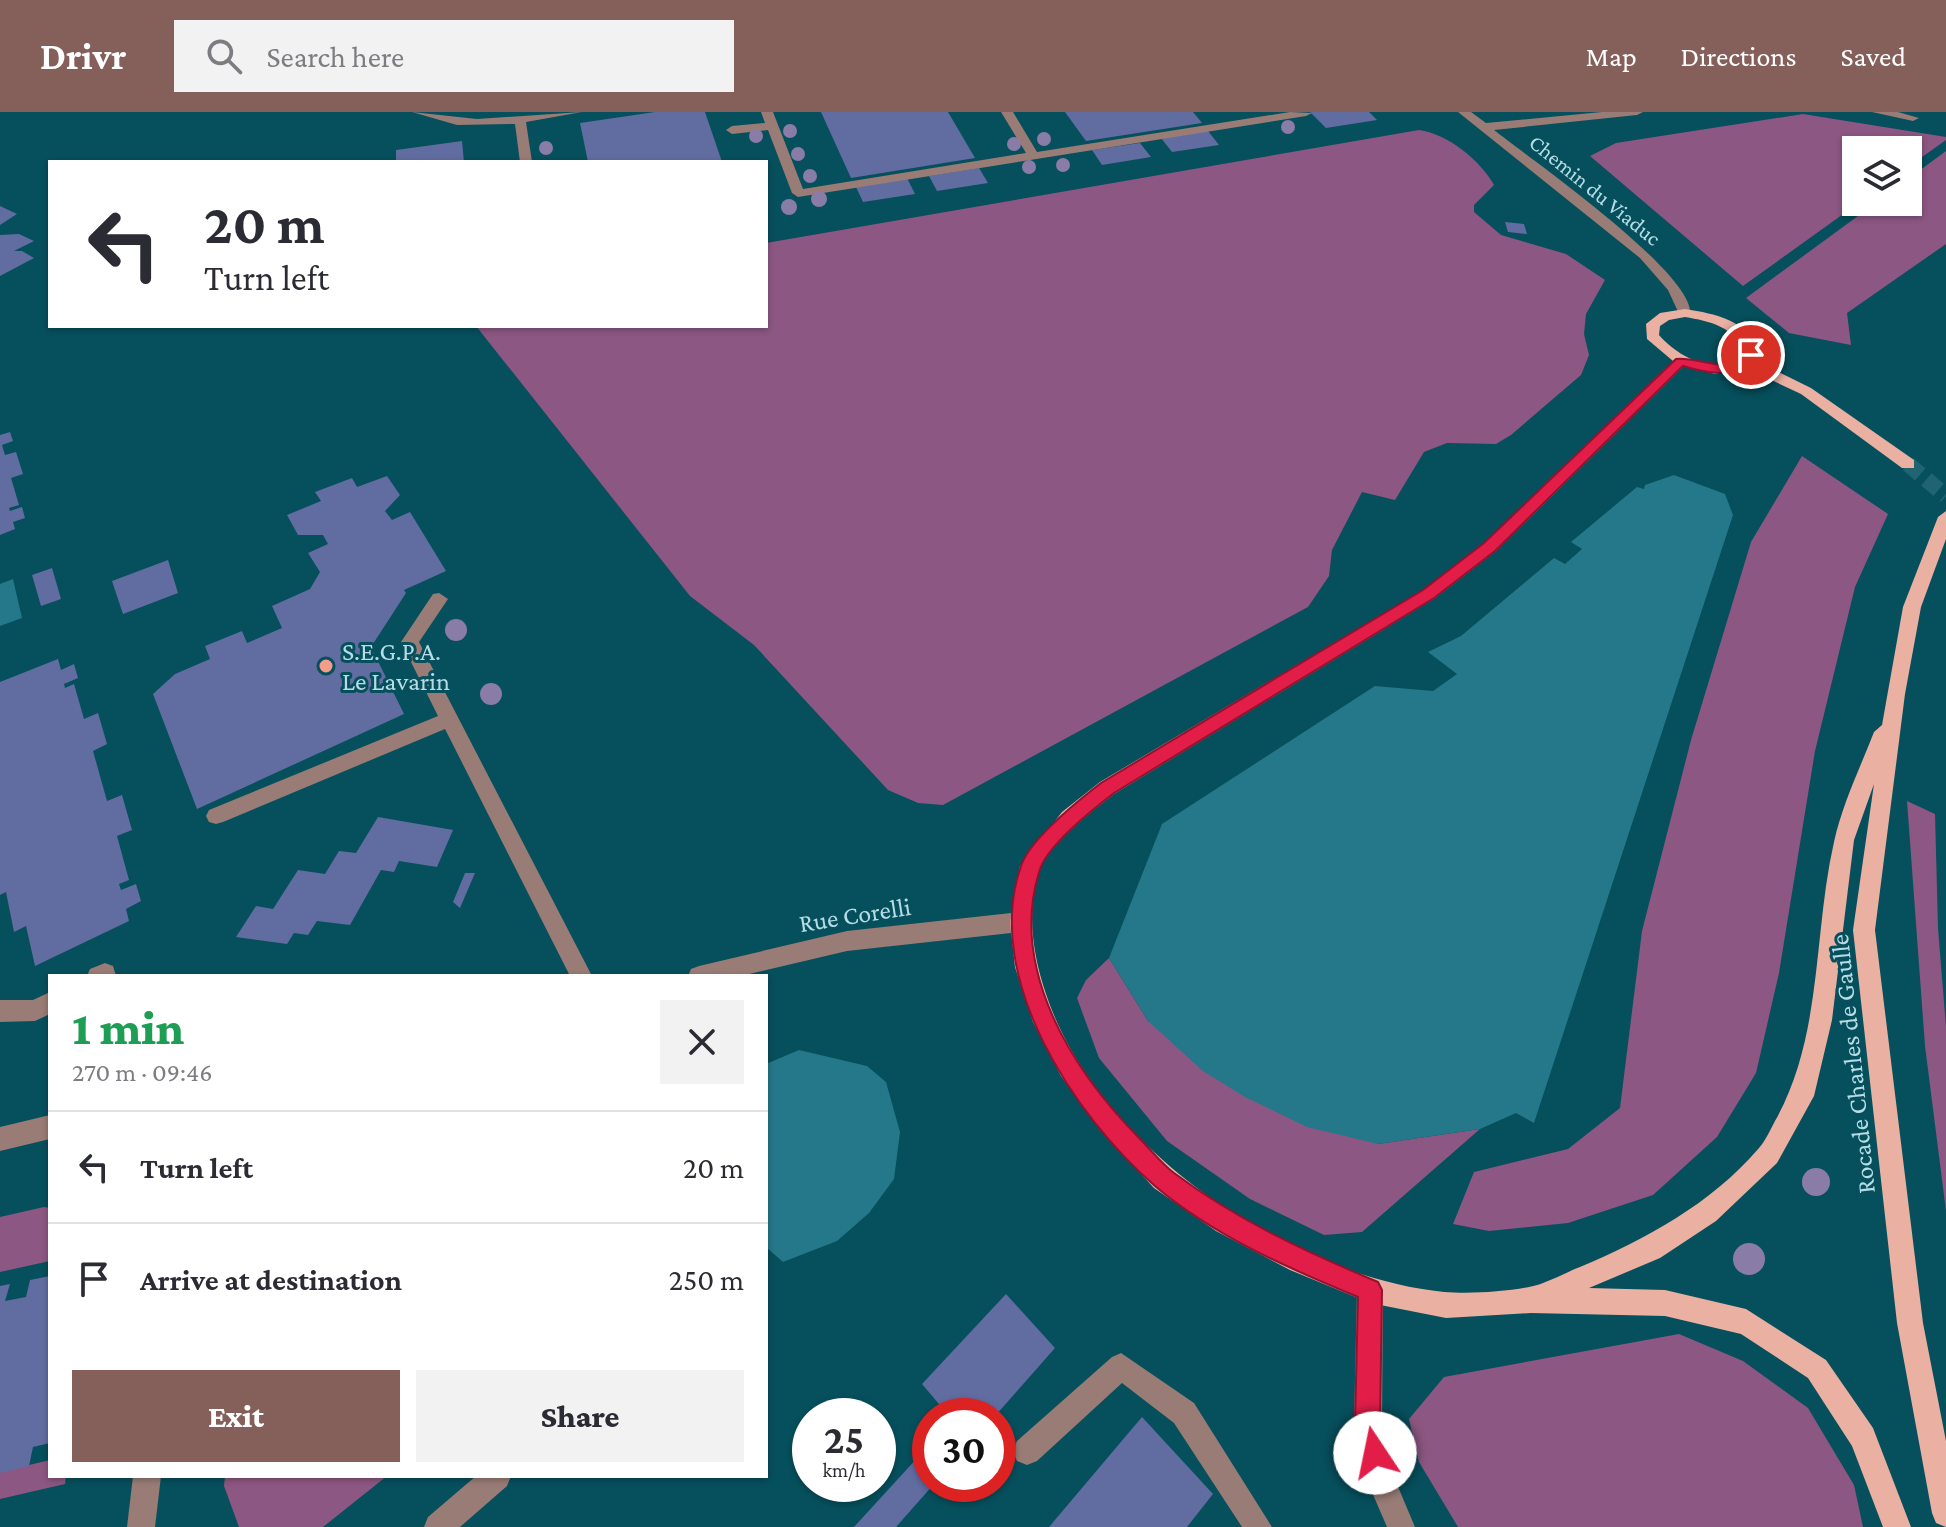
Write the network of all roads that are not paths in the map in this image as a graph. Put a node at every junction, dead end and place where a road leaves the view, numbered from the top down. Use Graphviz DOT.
graph roads {
  1 [pos="418,112"];
  2 [pos="576,112"];
  3 [pos="767,112"];
  4 [pos="1007,112"];
  5 [pos="1464,112"];
  6 [pos="1637,112"];
  7 [pos="1878,112"];
  8 [pos="1306,113"];
  9 [pos="1258,116"];
  10 [pos="1913,118"];
  11 [pos="520,120"];
  12 [pos="771,126"];
  13 [pos="1485,127"];
  14 [pos="732,130"];
  15 [pos="1034,156"];
  16 [pos="526,160"];
  17 [pos="1685,313"];
  18 [pos="1681,361"];
  19 [pos="1746,362"];
  20 [pos="1908,464"];
  21 [pos="1946,517"];
  22 [pos="439,599"];
  23 [pos="1896,694"];
  24 [pos="449,719"];
  25 [pos="216,816"];
  26 [pos="1021,922"];
  27 [pos="580,974"];
  28 [pos="707,974"];
  29 [pos="48,1003"];
  30 [pos="0,1011"];
  31 [pos="48,1127"];
  32 [pos="0,1139"];
  33 [pos="1370,1290"];
  34 [pos="1531,1300"];
  35 [pos="1027,1451"];
  36 [pos="147,1478"];
  37 [pos="495,1478"];
  38 [pos="1946,1513"];
  39 [pos="141,1527"];
  40 [pos="438,1527"];
  41 [pos="1258,1527"];
  42 [pos="1401,1527"];
  43 [pos="1897,1527"];
  1 -- 11 [label="street"];
  2 -- 11 [label="street"];
  3 -- 12 [label="street"];
  4 -- 15 [label="street"];
  5 -- 13 [label="street, Chemin du Viaduc"];
  6 -- 13 [label="street"];
  7 -- 10 [label="street"];
  8 -- 9 [label="street"];
  9 -- 15 [label="street"];
  11 -- 16 [label="street"];
  12 -- 14 [label="street"];
  12 -- 15 [label="street"];
  13 -- 17 [label="street, Chemin du Viaduc"];
  17 -- 18 [label="main road"];
  17 -- 19 [label="main road"];
  18 -- 19 [label="main road"];
  18 -- 26 [label="main road"];
  19 -- 20 [label="main road"];
  21 -- 23 [label="main road, Rocade Charles de Gaulle"];
  22 -- 24 [label="street"];
  23 -- 34 [label="main road"];
  23 -- 38 [label="main road, Rocade Charles de Gaulle"];
  24 -- 25 [label="street"];
  24 -- 27 [label="street"];
  26 -- 28 [label="street, Rue Corelli"];
  26 -- 33 [label="main road"];
  29 -- 30 [label="street"];
  31 -- 32 [label="street"];
  33 -- 34 [label="main road"];
  33 -- 42 [label="street"];
  34 -- 43 [label="main road"];
  35 -- 41 [label="street"];
  36 -- 39 [label="street"];
  37 -- 40 [label="street"];
}
